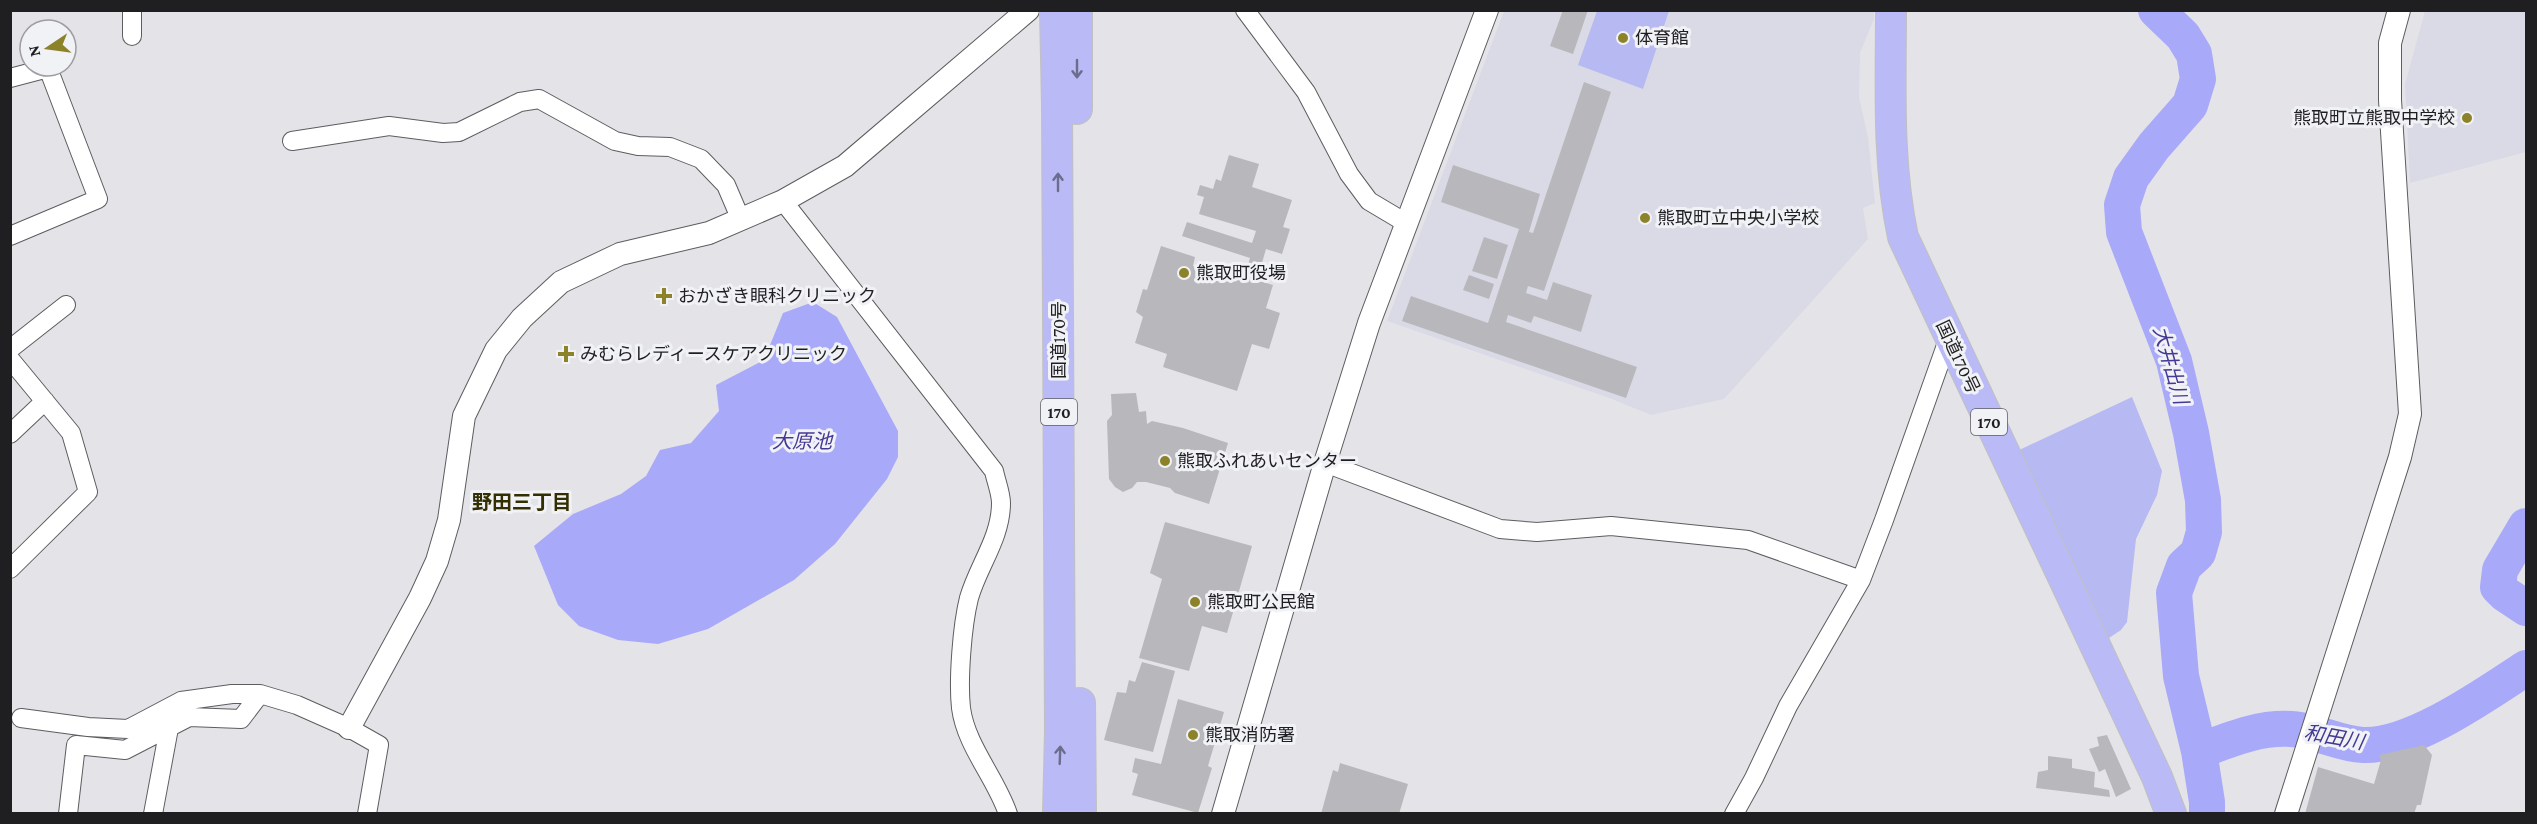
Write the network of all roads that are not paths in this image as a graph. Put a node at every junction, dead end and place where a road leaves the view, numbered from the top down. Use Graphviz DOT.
graph roads {
  1 [pos="132,10"];
  2 [pos="1028,10"];
  3 [pos="1054,10"];
  4 [pos="1077,10"];
  5 [pos="1245,10"];
  6 [pos="1487,10"];
  7 [pos="1891,10"];
  8 [pos="2400,10"];
  9 [pos="132,36"];
  10 [pos="10,78"];
  11 [pos="292,141"];
  12 [pos="783,201"];
  13 [pos="741,220"];
  14 [pos="1406,223"];
  15 [pos="10,236"];
  16 [pos="66,305"];
  17 [pos="1949,337"];
  18 [pos="10,349"];
  19 [pos="10,358"];
  20 [pos="45,400"];
  21 [pos="10,434"];
  22 [pos="1325,463"];
  23 [pos="10,570"];
  24 [pos="1861,580"];
  25 [pos="260,694"];
  26 [pos="21,718"];
  27 [pos="169,728"];
  28 [pos="349,728"];
  29 [pos="68,813"];
  30 [pos="153,813"];
  31 [pos="367,813"];
  32 [pos="1008,813"];
  33 [pos="1058,813"];
  34 [pos="1082,813"];
  35 [pos="1223,813"];
  36 [pos="1734,813"];
  37 [pos="2171,813"];
  38 [pos="2286,813"];
  1 -- 9 [label="street"];
  2 -- 12 [label="street"];
  33 -- 3 [label="highway, 国道170号 / 170, one-way"];
  4 -- 34 [label="highway, 国道170号 / 170, one-way"];
  5 -- 14 [label="street"];
  6 -- 14 [label="street"];
  7 -- 17 [label="highway, 国道170号 / 170"];
  8 -- 38 [label="street"];
  10 -- 15 [label="street"];
  11 -- 13 [label="street"];
  12 -- 13 [label="street"];
  12 -- 32 [label="street"];
  13 -- 28 [label="street"];
  14 -- 22 [label="street"];
  16 -- 18 [label="street"];
  17 -- 24 [label="street"];
  17 -- 37 [label="highway, 国道170号 / 170"];
  19 -- 20 [label="street"];
  20 -- 21 [label="street"];
  20 -- 23 [label="street"];
  22 -- 24 [label="street"];
  22 -- 35 [label="street"];
  24 -- 36 [label="street"];
  25 -- 26 [label="street"];
  25 -- 27 [label="street"];
  25 -- 28 [label="street"];
  27 -- 29 [label="street"];
  27 -- 30 [label="street"];
  28 -- 31 [label="street"];
}
